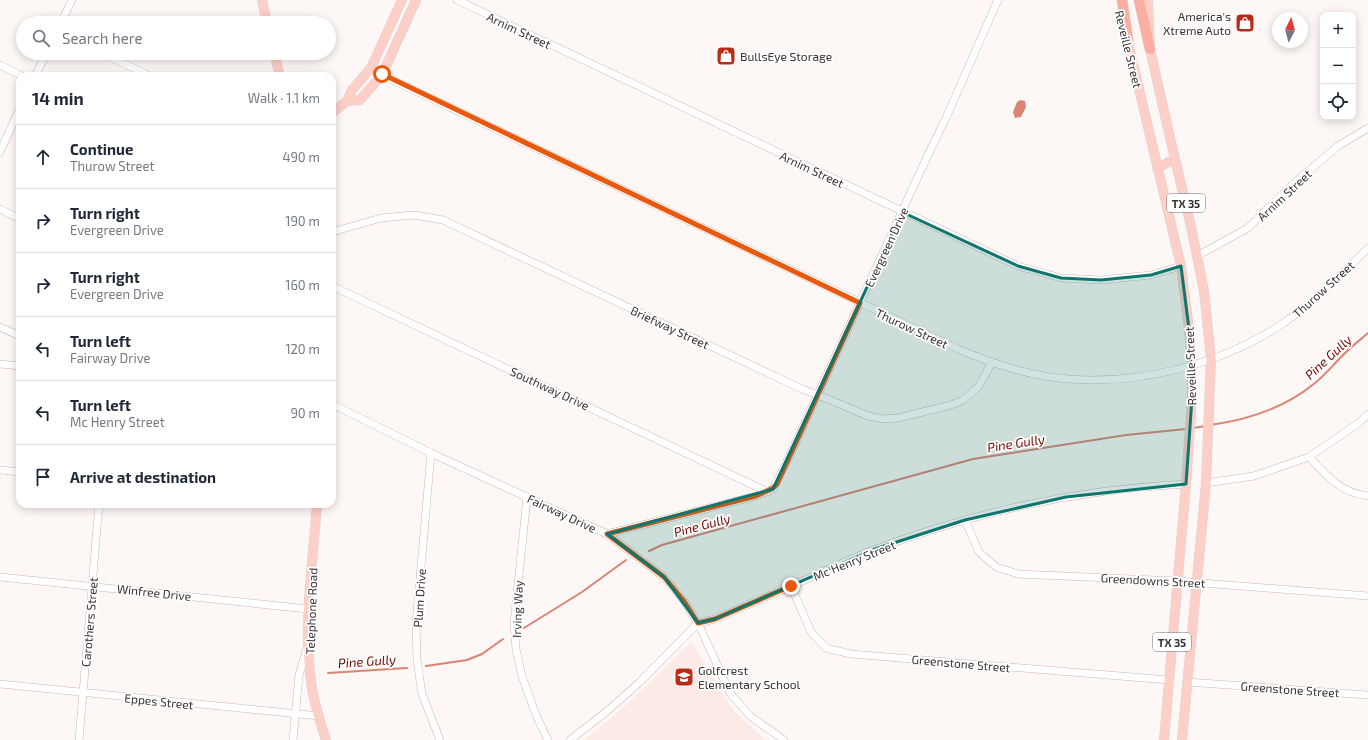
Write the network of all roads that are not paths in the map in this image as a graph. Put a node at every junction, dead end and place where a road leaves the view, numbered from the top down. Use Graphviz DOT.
graph roads {
  1 [pos="72,0"];
  2 [pos="257,0"];
  3 [pos="262,0"];
  4 [pos="402,0"];
  5 [pos="416,0"];
  6 [pos="457,0"];
  7 [pos="998,0"];
  8 [pos="1117,0"];
  9 [pos="1122,0"];
  10 [pos="1139,0"];
  11 [pos="1148,0"];
  12 [pos="264,13"];
  13 [pos="64,16"];
  14 [pos="265,16"];
  15 [pos="1128,40"];
  16 [pos="1150,49"];
  17 [pos="43,60"];
  18 [pos="117,60"];
  19 [pos="276,60"];
  20 [pos="0,65"];
  21 [pos="371,68"];
  22 [pos="37,72"];
  23 [pos="142,72"];
  24 [pos="279,72"];
  25 [pos="16,73"];
  26 [pos="382,74"];
  27 [pos="347,101"];
  28 [pos="336,110"];
  29 [pos="16,117"];
  30 [pos="1368,128"];
  31 [pos="0,152"];
  32 [pos="1174,159"];
  33 [pos="1157,168"];
  34 [pos="0,210"];
  35 [pos="902,212"];
  36 [pos="16,217"];
  37 [pos="336,231"];
  38 [pos="1368,248"];
  39 [pos="1197,256"];
  40 [pos="1181,266"];
  41 [pos="336,288"];
  42 [pos="860,303"];
  43 [pos="0,327"];
  44 [pos="16,334"];
  45 [pos="1211,359"];
  46 [pos="992,362"];
  47 [pos="0,364"];
  48 [pos="1192,365"];
  49 [pos="16,366"];
  50 [pos="818,395"];
  51 [pos="336,406"];
  52 [pos="1368,414"];
  53 [pos="431,452"];
  54 [pos="1310,456"];
  55 [pos="0,470"];
  56 [pos="16,472"];
  57 [pos="1206,483"];
  58 [pos="1186,484"];
  59 [pos="768,492"];
  60 [pos="1368,496"];
  61 [pos="527,497"];
  62 [pos="100,508"];
  63 [pos="317,508"];
  64 [pos="965,520"];
  65 [pos="607,534"];
  66 [pos="0,577"];
  67 [pos="1177,581"];
  68 [pos="1197,582"];
  69 [pos="92,586"];
  70 [pos="791,586"];
  71 [pos="1368,596"];
  72 [pos="308,609"];
  73 [pos="698,623"];
  74 [pos="308,642"];
  75 [pos="1169,680"];
  76 [pos="1187,682"];
  77 [pos="0,684"];
  78 [pos="83,693"];
  79 [pos="1368,695"];
  80 [pos="295,715"];
  81 [pos="319,716"];
  82 [pos="79,740"];
  83 [pos="293,740"];
  84 [pos="326,740"];
  85 [pos="440,740"];
  86 [pos="548,740"];
  87 [pos="570,740"];
  88 [pos="784,740"];
  89 [pos="1164,740"];
  90 [pos="1182,740"];
  1 -- 13 [label="street"];
  2 -- 12 [label="main road"];
  3 -- 12 [label="main road"];
  4 -- 21 [label="main road"];
  5 -- 26 [label="main road"];
  6 -- 35 [label="street, Arnim Street"];
  7 -- 35 [label="street, Evergreen Drive"];
  8 -- 15 [label="main road, Reveille Street"];
  9 -- 15 [label="highway, TX 35"];
  10 -- 16 [label="highway, TX 35"];
  11 -- 16 [label="main road, Reveille Street"];
  12 -- 14 [label="main road"];
  15 -- 33 [label="main road, Reveille Street / TX 35"];
  16 -- 32 [label="main road, Reveille Street / TX 35"];
  17 -- 22 [label="street"];
  18 -- 23 [label="street"];
  19 -- 24 [label="main road"];
  20 -- 25 [label="street"];
  21 -- 26 [label="street, Thurow Street"];
  21 -- 27 [label="main road"];
  26 -- 27 [label="main road"];
  26 -- 42 [label="street, Thurow Street"];
  27 -- 28 [label="main road"];
  29 -- 31 [label="street"];
  30 -- 39 [label="street, Arnim Street"];
  32 -- 33 [label="main road"];
  32 -- 39 [label="main road, Reveille Street / TX 35"];
  33 -- 40 [label="main road, Reveille Street / TX 35"];
  34 -- 36 [label="street"];
  35 -- 40 [label="street, Arnim Street"];
  35 -- 42 [label="street, Evergreen Drive"];
  37 -- 50 [label="street, Briefway Street"];
  38 -- 45 [label="street, Thurow Street"];
  39 -- 45 [label="main road, Reveille Street / TX 35"];
  40 -- 48 [label="main road, Reveille Street / TX 35"];
  41 -- 59 [label="street, Southway Drive"];
  42 -- 46 [label="street, Thurow Street"];
  42 -- 50 [label="street, Evergreen Drive"];
  43 -- 44 [label="street"];
  45 -- 48 [label="street, Thurow Street"];
  45 -- 57 [label="main road, Reveille Street / TX 35"];
  46 -- 48 [label="street, Thurow Street"];
  46 -- 50 [label="street, Briefway Street"];
  47 -- 49 [label="street"];
  48 -- 58 [label="main road, Reveille Street / TX 35"];
  50 -- 59 [label="street, Evergreen Drive"];
  51 -- 53 [label="street, Fairway Drive"];
  52 -- 54 [label="street"];
  53 -- 61 [label="street, Fairway Drive"];
  53 -- 85 [label="street, Plum Drive"];
  54 -- 57 [label="street"];
  54 -- 60 [label="street"];
  55 -- 56 [label="street"];
  57 -- 68 [label="main road, Reveille Street / TX 35"];
  58 -- 64 [label="street, Mc Henry Street"];
  58 -- 67 [label="main road, Reveille Street / TX 35"];
  59 -- 65 [label="street"];
  61 -- 65 [label="street, Fairway Drive"];
  61 -- 86 [label="street, Irving Way"];
  62 -- 69 [label="street, Carothers Street"];
  63 -- 72 [label="main road, Telephone Road"];
  64 -- 67 [label="street, Greendowns Street"];
  64 -- 70 [label="street, Mc Henry Street"];
  65 -- 73 [label="street, Fairway Drive"];
  66 -- 69 [label="street, Winfree Drive"];
  67 -- 68 [label="street, Greendowns Street"];
  67 -- 75 [label="main road, Reveille Street / TX 35"];
  68 -- 71 [label="street, Greendowns Street"];
  68 -- 76 [label="main road, Reveille Street / TX 35"];
  69 -- 72 [label="street, Winfree Drive"];
  69 -- 78 [label="street, Carothers Street"];
  70 -- 73 [label="street, Mc Henry Street"];
  70 -- 75 [label="street, Greenstone Street"];
  72 -- 74 [label="main road, Telephone Road"];
  73 -- 87 [label="street"];
  73 -- 88 [label="street, Fairway Drive"];
  74 -- 80 [label="street"];
  74 -- 81 [label="main road, Telephone Road"];
  75 -- 89 [label="main road, Reveille Street / TX 35"];
  76 -- 79 [label="street, Greenstone Street"];
  76 -- 90 [label="main road, Reveille Street / TX 35"];
  77 -- 78 [label="street, Eppes Street"];
  78 -- 80 [label="street, Eppes Street"];
  78 -- 82 [label="street, Carothers Street"];
  80 -- 81 [label="street, Eppes Street"];
  80 -- 83 [label="street"];
  81 -- 84 [label="main road, Telephone Road"];
}
